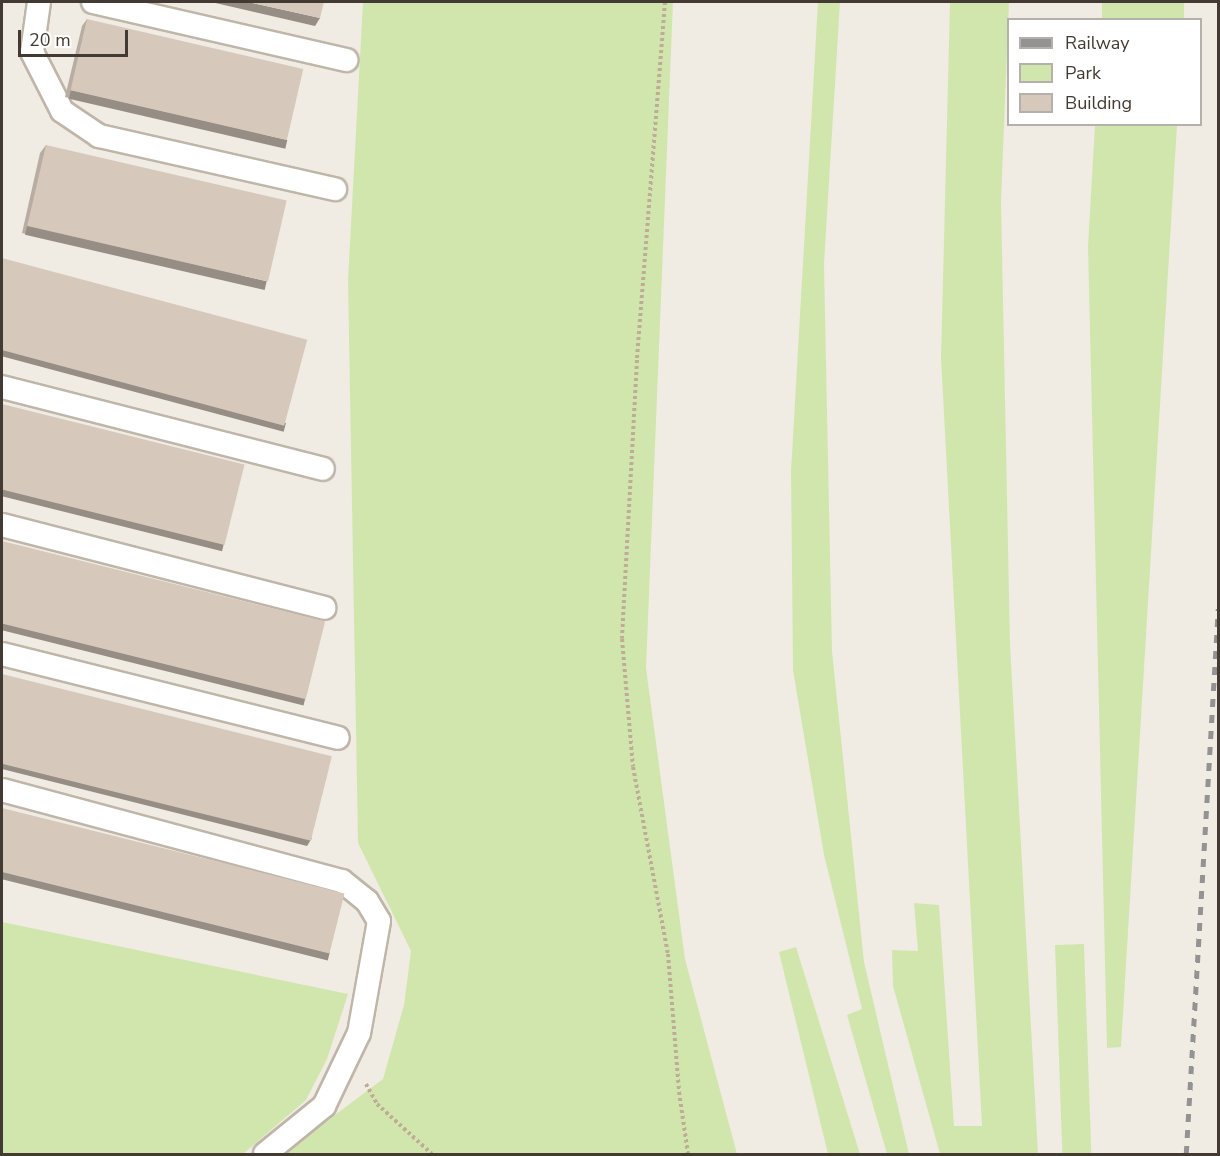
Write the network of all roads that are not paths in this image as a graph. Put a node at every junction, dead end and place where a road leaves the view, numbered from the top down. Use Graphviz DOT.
graph roads {
  1 [pos="39,2"];
  2 [pos="93,2"];
  3 [pos="346,60"];
  4 [pos="335,189"];
  5 [pos="2,387"];
  6 [pos="323,469"];
  7 [pos="2,525"];
  8 [pos="325,608"];
  9 [pos="2,654"];
  10 [pos="338,738"];
  11 [pos="2,790"];
  12 [pos="265,1155"];
  1 -- 4 [label="lane"];
  2 -- 3 [label="lane"];
  5 -- 6 [label="lane"];
  7 -- 8 [label="lane"];
  9 -- 10 [label="lane"];
  11 -- 12 [label="lane"];
}
